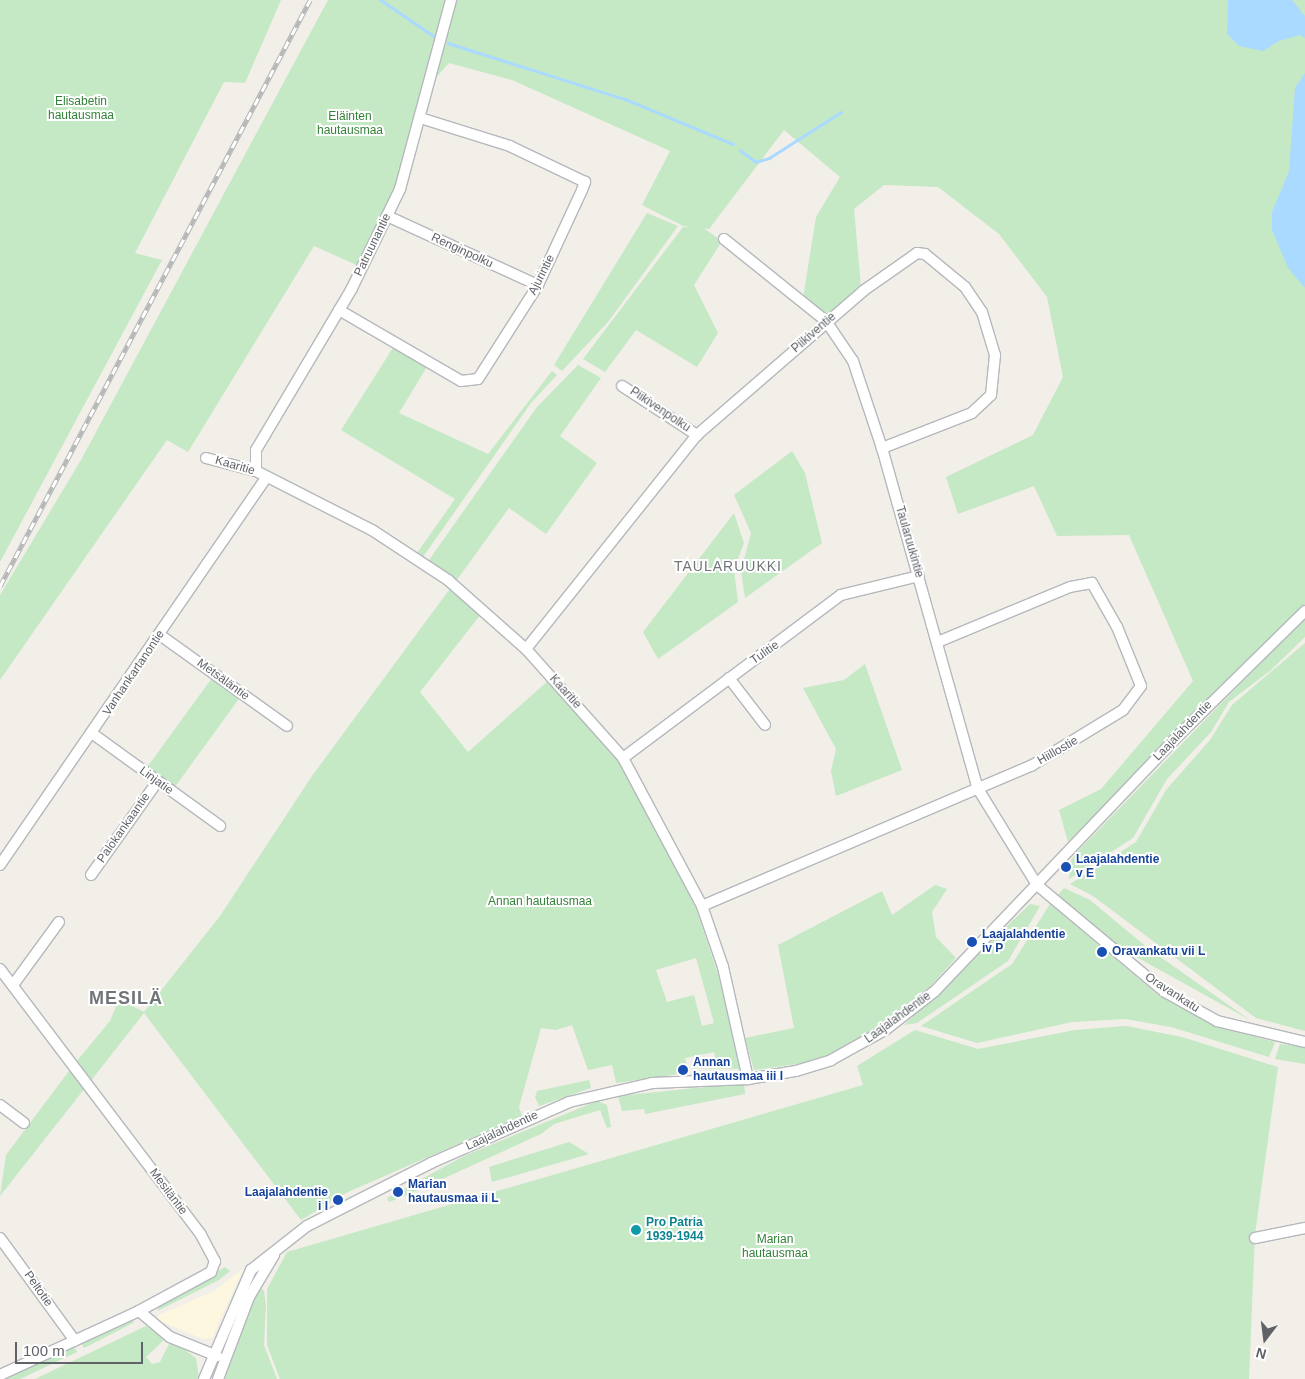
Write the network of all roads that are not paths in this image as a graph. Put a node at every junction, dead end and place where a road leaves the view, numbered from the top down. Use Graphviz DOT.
graph roads {
  1 [pos="451,0"];
  2 [pos="420,118"];
  3 [pos="387,216"];
  4 [pos="724,239"];
  5 [pos="538,285"];
  6 [pos="339,310"];
  7 [pos="826,321"];
  8 [pos="622,386"];
  9 [pos="697,435"];
  10 [pos="882,448"];
  11 [pos="206,458"];
  12 [pos="256,471"];
  13 [pos="266,478"];
  14 [pos="919,576"];
  15 [pos="1305,611"];
  16 [pos="160,635"];
  17 [pos="938,642"];
  18 [pos="526,650"];
  19 [pos="730,678"];
  20 [pos="765,725"];
  21 [pos="287,726"];
  22 [pos="93,734"];
  23 [pos="623,758"];
  24 [pos="157,782"];
  25 [pos="978,789"];
  26 [pos="220,826"];
  27 [pos="0,865"];
  28 [pos="91,875"];
  29 [pos="1037,885"];
  30 [pos="702,906"];
  31 [pos="59,922"];
  32 [pos="0,969"];
  33 [pos="13,985"];
  34 [pos="1305,1042"];
  35 [pos="748,1079"];
  36 [pos="0,1105"];
  37 [pos="24,1123"];
  38 [pos="1305,1228"];
  39 [pos="0,1238"];
  40 [pos="1255,1238"];
  41 [pos="283,1243"];
  42 [pos="139,1311"];
  43 [pos="75,1341"];
  44 [pos="213,1354"];
  45 [pos="225,1360"];
  46 [pos="0,1375"];
  47 [pos="204,1379"];
  48 [pos="218,1379"];
  1 -- 2 [label="street, Patruunantie"];
  2 -- 3 [label="street, Patruunantie"];
  2 -- 5 [label="street, Ajurintie"];
  3 -- 5 [label="street, Renginpolku"];
  3 -- 6 [label="street, Patruunantie"];
  4 -- 7 [label="street, Taularuukintie"];
  5 -- 6 [label="street, Ajurintie"];
  6 -- 12 [label="street, Patruunantie"];
  7 -- 9 [label="street, Piikiventie"];
  7 -- 10 [label="street, Taularuukintie"];
  7 -- 10 [label="street, Piikiventie"];
  8 -- 9 [label="street, Piikivenpolku"];
  9 -- 18 [label="street, Piikiventie"];
  10 -- 14 [label="street, Taularuukintie"];
  11 -- 12 [label="street, Kaaritie"];
  12 -- 13 [label="street, Kaaritie"];
  13 -- 16 [label="street, Vanhankartanontie"];
  13 -- 18 [label="street, Kaaritie"];
  14 -- 17 [label="street, Taularuukintie"];
  14 -- 19 [label="street, Tulitie"];
  15 -- 29 [label="street, Laajalahdentie"];
  16 -- 21 [label="street, Metsäläntie"];
  16 -- 22 [label="street, Vanhankartanontie"];
  17 -- 25 [label="street, Taularuukintie"];
  17 -- 25 [label="street, Hiillostie"];
  18 -- 23 [label="street, Kaaritie"];
  19 -- 20 [label="street"];
  19 -- 23 [label="street, Tulitie"];
  22 -- 24 [label="street, Linjatie"];
  22 -- 27 [label="street, Vanhankartanontie"];
  23 -- 30 [label="street, Kaaritie"];
  24 -- 26 [label="street, Linjatie"];
  24 -- 28 [label="street, Palokankaantie"];
  25 -- 29 [label="street, Taularuukintie"];
  25 -- 30 [label="street, Hiillostie"];
  29 -- 34 [label="street, Oravankatu"];
  29 -- 35 [label="street, Laajalahdentie"];
  30 -- 35 [label="street, Kaaritie"];
  31 -- 33 [label="street"];
  32 -- 33 [label="street, Mesiläntie"];
  33 -- 42 [label="street, Mesiläntie"];
  35 -- 41 [label="street, Laajalahdentie"];
  36 -- 37 [label="street"];
  38 -- 40 [label="street"];
  39 -- 43 [label="street, Peltotie"];
  41 -- 44 [label="street, Laajalahdentie"];
  41 -- 45 [label="street, Laajalahdentie"];
  42 -- 43 [label="street"];
  42 -- 44 [label="street"];
  43 -- 46 [label="street"];
  44 -- 45 [label="street"];
  44 -- 47 [label="street, Laajalahdentie"];
  45 -- 48 [label="street, Laajalahdentie"];
}
